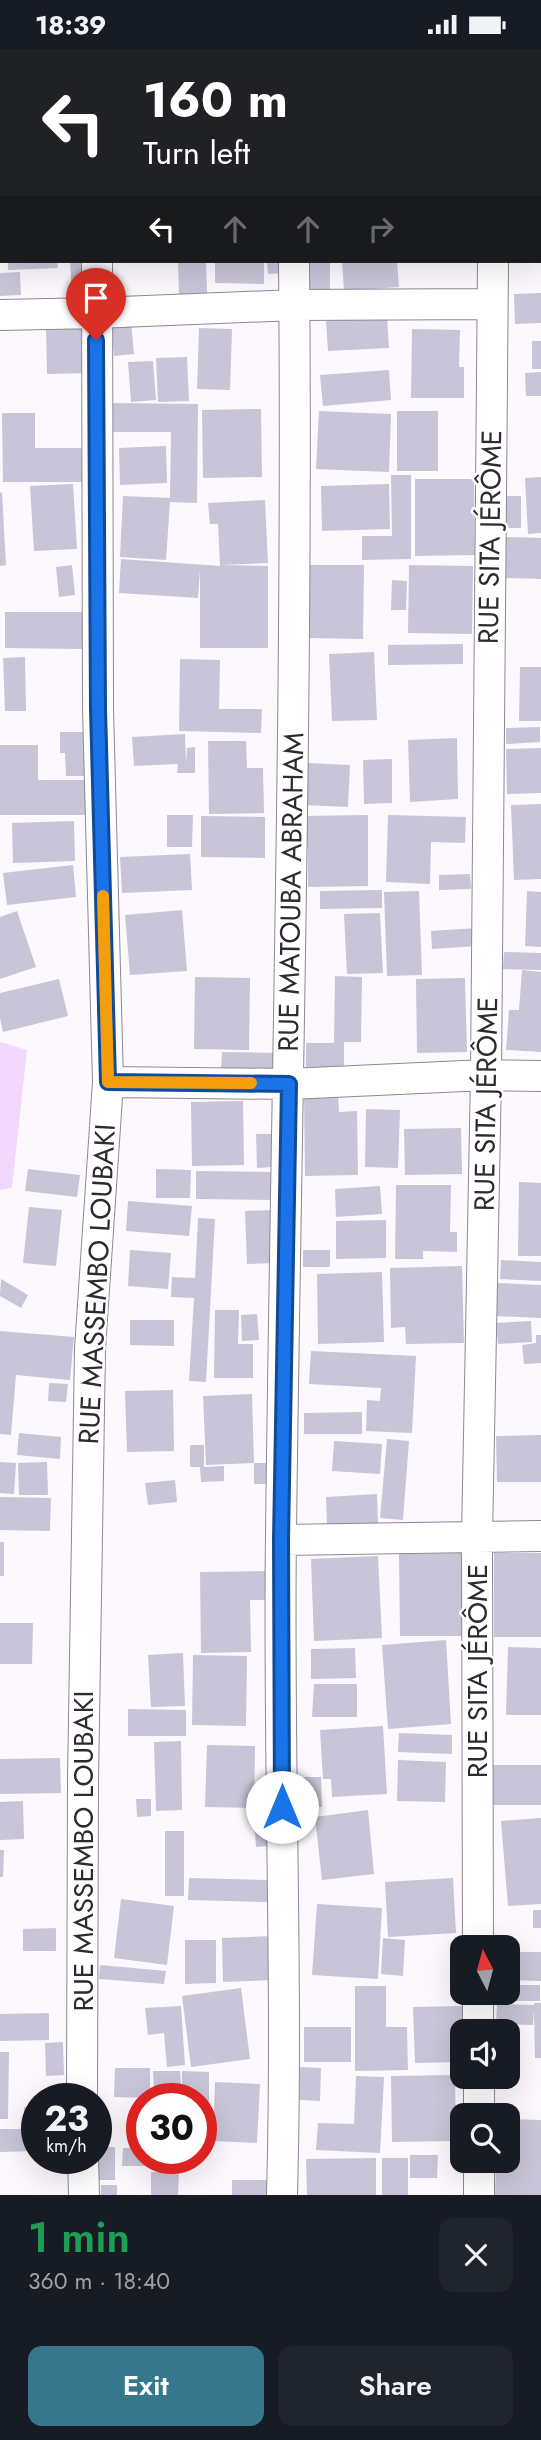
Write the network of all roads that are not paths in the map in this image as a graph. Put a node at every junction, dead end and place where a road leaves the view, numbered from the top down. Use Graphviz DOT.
graph roads {
  1 [pos="97,263"];
  2 [pos="294,263"];
  3 [pos="493,263"];
  4 [pos="492,304"];
  5 [pos="295,305"];
  6 [pos="96,313"];
  7 [pos="0,315"];
  8 [pos="486,1075"];
  9 [pos="541,1076"];
  10 [pos="108,1082"];
  11 [pos="289,1084"];
  12 [pos="541,1536"];
  13 [pos="477,1538"];
  14 [pos="281,1540"];
  15 [pos="478,1935"];
  16 [pos="82,2083"];
  17 [pos="479,2173"];
  18 [pos="83,2174"];
  19 [pos="84,2195"];
  20 [pos="282,2195"];
  21 [pos="480,2195"];
  1 -- 6 [label="street, RUE MASSEMBO LOUBAKI"];
  2 -- 5 [label="street, RUE MATOUBA ABRAHAM"];
  3 -- 4 [label="street, RUE SITA JÉRÔME"];
  4 -- 5 [label="street"];
  4 -- 8 [label="street, RUE SITA JÉRÔME"];
  5 -- 6 [label="street"];
  5 -- 11 [label="street, RUE MATOUBA ABRAHAM"];
  6 -- 7 [label="street"];
  6 -- 10 [label="street, RUE MASSEMBO LOUBAKI"];
  8 -- 9 [label="street"];
  8 -- 11 [label="street"];
  8 -- 13 [label="street, RUE SITA JÉRÔME"];
  10 -- 11 [label="street"];
  10 -- 16 [label="street, RUE MASSEMBO LOUBAKI"];
  11 -- 14 [label="street, RUE MATOUBA ABRAHAM"];
  12 -- 13 [label="street"];
  13 -- 14 [label="street"];
  13 -- 15 [label="street, RUE SITA JÉRÔME"];
  14 -- 20 [label="street, RUE MATOUBA ABRAHAM"];
  17 -- 21 [label="street"];
  18 -- 19 [label="street"];
}
